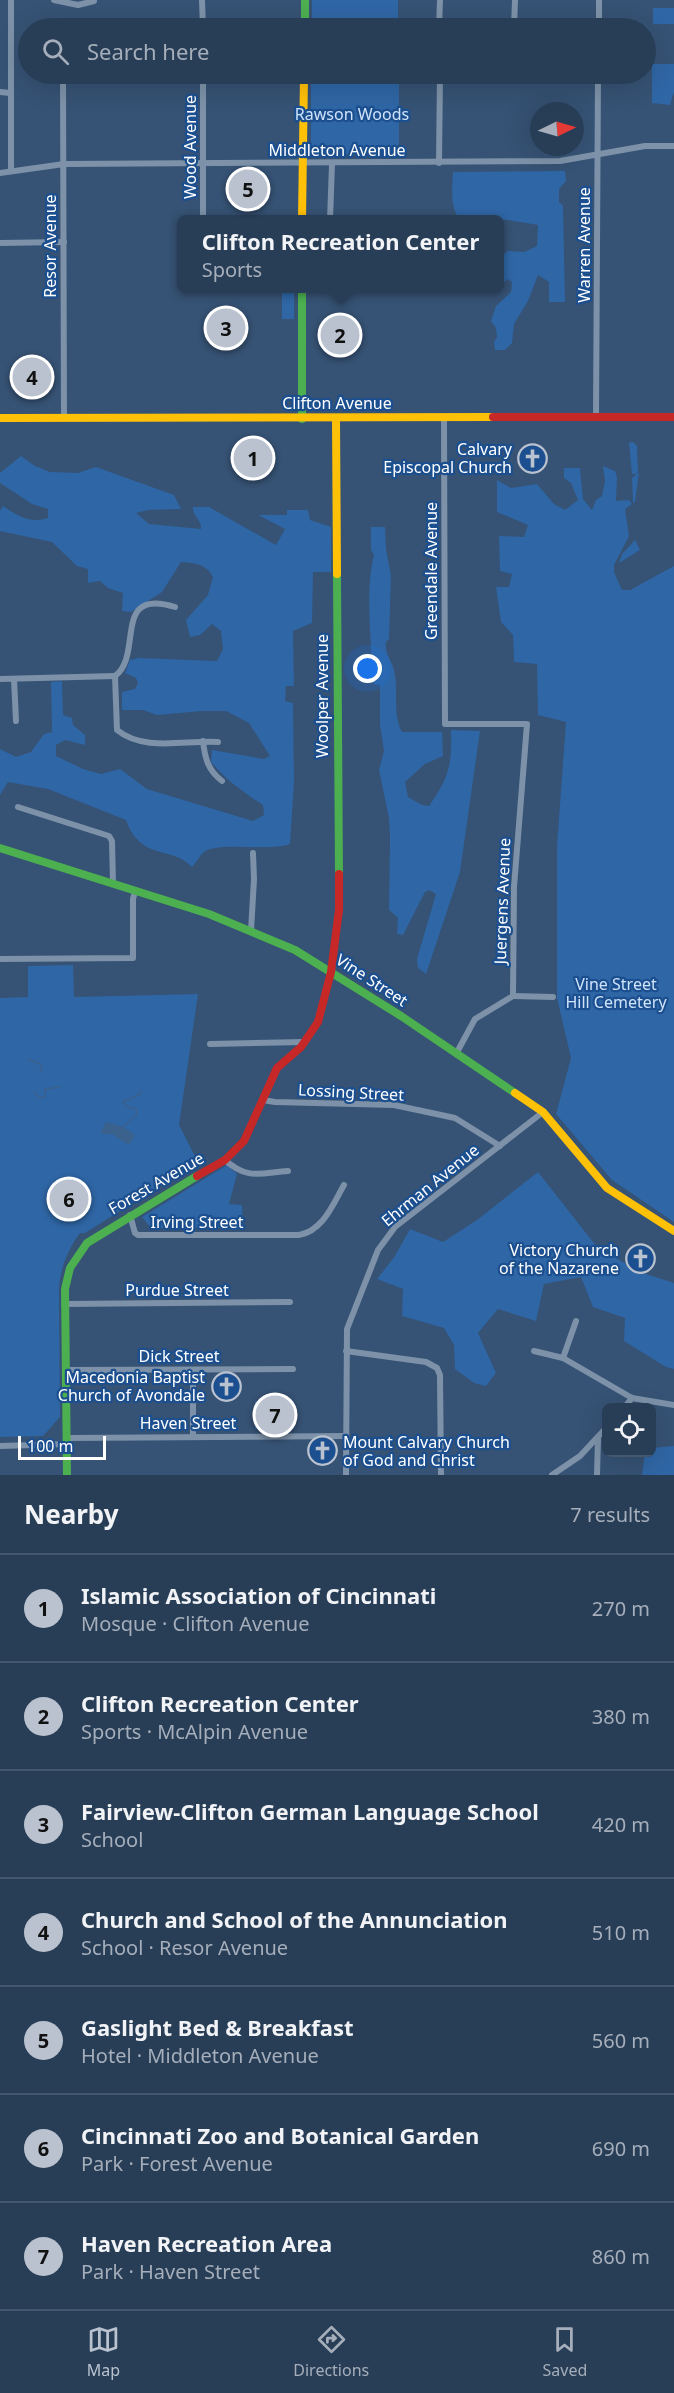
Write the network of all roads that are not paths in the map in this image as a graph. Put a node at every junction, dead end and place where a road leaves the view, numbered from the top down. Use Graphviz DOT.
graph roads {
  1 [pos="11,0"];
  2 [pos="54,0"];
  3 [pos="202,0"];
  4 [pos="305,0"];
  5 [pos="440,0"];
  6 [pos="515,0"];
  7 [pos="598,0"];
  8 [pos="94,1"];
  9 [pos="203,18"];
  10 [pos="305,18"];
  11 [pos="439,18"];
  12 [pos="514,18"];
  13 [pos="599,18"];
  14 [pos="63,84"];
  15 [pos="203,84"];
  16 [pos="304,84"];
  17 [pos="440,84"];
  18 [pos="598,84"];
  19 [pos="0,92"];
  20 [pos="10,93"];
  21 [pos="674,146"];
  22 [pos="598,154"];
  23 [pos="64,164"];
  24 [pos="203,164"];
  25 [pos="303,164"];
  26 [pos="332,164"];
  27 [pos="439,164"];
  28 [pos="11,171"];
  29 [pos="0,173"];
  30 [pos="203,215"];
  31 [pos="302,215"];
  32 [pos="330,215"];
  33 [pos="64,242"];
  34 [pos="0,243"];
  35 [pos="302,293"];
  36 [pos="596,417"];
  37 [pos="674,417"];
  38 [pos="0,418"];
  39 [pos="64,418"];
  40 [pos="444,418"];
  41 [pos="302,419"];
  42 [pos="336,419"];
  43 [pos="175,607"];
  44 [pos="115,676"];
  45 [pos="0,679"];
  46 [pos="14,679"];
  47 [pos="16,721"];
  48 [pos="527,724"];
  49 [pos="203,741"];
  50 [pos="218,742"];
  51 [pos="222,782"];
  52 [pos="18,807"];
  53 [pos="0,848"];
  54 [pos="253,853"];
  55 [pos="113,884"];
  56 [pos="135,891"];
  57 [pos="251,932"];
  58 [pos="0,959"];
  59 [pos="331,972"];
  60 [pos="513,996"];
  61 [pos="554,997"];
  62 [pos="305,1042"];
  63 [pos="210,1044"];
  64 [pos="456,1054"];
  65 [pos="263,1100"];
  66 [pos="543,1112"];
  67 [pos="500,1146"];
  68 [pos="225,1160"];
  69 [pos="288,1171"];
  70 [pos="344,1185"];
  71 [pos="130,1215"];
  72 [pos="674,1230"];
  73 [pos="290,1302"];
  74 [pos="64,1304"];
  75 [pos="576,1321"];
  76 [pos="346,1351"];
  77 [pos="534,1351"];
  78 [pos="563,1358"];
  79 [pos="292,1369"];
  80 [pos="65,1370"];
  81 [pos="192,1370"];
  82 [pos="632,1398"];
  83 [pos="628,1403"];
  84 [pos="674,1405"];
  85 [pos="602,1434"];
  86 [pos="193,1436"];
  87 [pos="345,1436"];
  88 [pos="598,1439"];
  89 [pos="67,1441"];
  90 [pos="0,1446"];
  91 [pos="67,1475"];
  92 [pos="346,1475"];
  93 [pos="441,1475"];
  94 [pos="552,1475"];
  95 [pos="597,1475"];
  1 -- 20 [label="street"];
  2 -- 8 [label="street"];
  3 -- 9 [label="street"];
  4 -- 10 [label="street"];
  5 -- 11 [label="street"];
  6 -- 12 [label="street"];
  7 -- 13 [label="street"];
  14 -- 23 [label="street, Resor Avenue"];
  15 -- 24 [label="street, Wood Avenue"];
  16 -- 25 [label="street"];
  17 -- 27 [label="street"];
  18 -- 22 [label="street, Warren Avenue"];
  19 -- 20 [label="street"];
  20 -- 28 [label="street"];
  21 -- 22 [label="street, Middleton Avenue"];
  22 -- 27 [label="street, Middleton Avenue"];
  22 -- 36 [label="street, Warren Avenue"];
  23 -- 24 [label="street, Middleton Avenue"];
  23 -- 28 [label="street, Middleton Avenue"];
  23 -- 33 [label="street, Resor Avenue"];
  24 -- 25 [label="street, Middleton Avenue"];
  24 -- 30 [label="street, Wood Avenue"];
  25 -- 26 [label="street, Middleton Avenue"];
  25 -- 31 [label="street"];
  26 -- 27 [label="street, Middleton Avenue"];
  26 -- 32 [label="street"];
  28 -- 29 [label="street, Middleton Avenue"];
  33 -- 34 [label="street"];
  33 -- 39 [label="street, Resor Avenue"];
  35 -- 41 [label="street"];
  36 -- 37 [label="street, Clifton Avenue"];
  36 -- 40 [label="street, Clifton Avenue"];
  38 -- 39 [label="street, Clifton Avenue"];
  39 -- 41 [label="street, Clifton Avenue"];
  40 -- 42 [label="street, Clifton Avenue"];
  40 -- 48 [label="street, Greendale Avenue"];
  41 -- 42 [label="street, Clifton Avenue"];
  42 -- 59 [label="street, Woolper Avenue"];
  43 -- 44 [label="street"];
  44 -- 46 [label="street"];
  44 -- 49 [label="street"];
  45 -- 46 [label="street"];
  46 -- 47 [label="street"];
  48 -- 60 [label="street, Juergens Avenue"];
  49 -- 50 [label="street"];
  49 -- 51 [label="street"];
  52 -- 55 [label="street"];
  53 -- 55 [label="street, Vine Street"];
  54 -- 57 [label="street"];
  55 -- 56 [label="street, Vine Street"];
  56 -- 57 [label="street, Vine Street"];
  56 -- 58 [label="street"];
  57 -- 59 [label="street, Vine Street"];
  59 -- 62 [label="street, Forest Avenue"];
  59 -- 64 [label="street, Vine Street"];
  60 -- 61 [label="street"];
  60 -- 64 [label="street"];
  62 -- 63 [label="street"];
  62 -- 65 [label="street, Forest Avenue"];
  64 -- 66 [label="street, Vine Street"];
  65 -- 67 [label="street, Lossing Street"];
  65 -- 68 [label="street, Forest Avenue"];
  66 -- 67 [label="street, Ehrman Avenue"];
  66 -- 72 [label="street, Vine Street"];
  67 -- 76 [label="street, Ehrman Avenue"];
  68 -- 69 [label="street"];
  68 -- 71 [label="street, Forest Avenue"];
  70 -- 71 [label="street, Irving Street"];
  71 -- 74 [label="street, Forest Avenue"];
  73 -- 74 [label="street, Purdue Street"];
  74 -- 80 [label="street, Forest Avenue"];
  75 -- 78 [label="street"];
  76 -- 87 [label="street, Ehrman Avenue"];
  76 -- 93 [label="street"];
  77 -- 78 [label="street"];
  78 -- 82 [label="street"];
  79 -- 81 [label="street, Dick Street"];
  80 -- 81 [label="street, Dick Street"];
  80 -- 89 [label="street, Forest Avenue"];
  81 -- 86 [label="street"];
  82 -- 83 [label="street"];
  82 -- 84 [label="street"];
  85 -- 88 [label="street"];
  86 -- 87 [label="street, Haven Street"];
  86 -- 89 [label="street, Haven Street"];
  87 -- 92 [label="street, Ehrman Avenue"];
  88 -- 94 [label="street"];
  88 -- 95 [label="street"];
  89 -- 90 [label="street, Haven Street"];
  89 -- 91 [label="street, Forest Avenue"];
}
